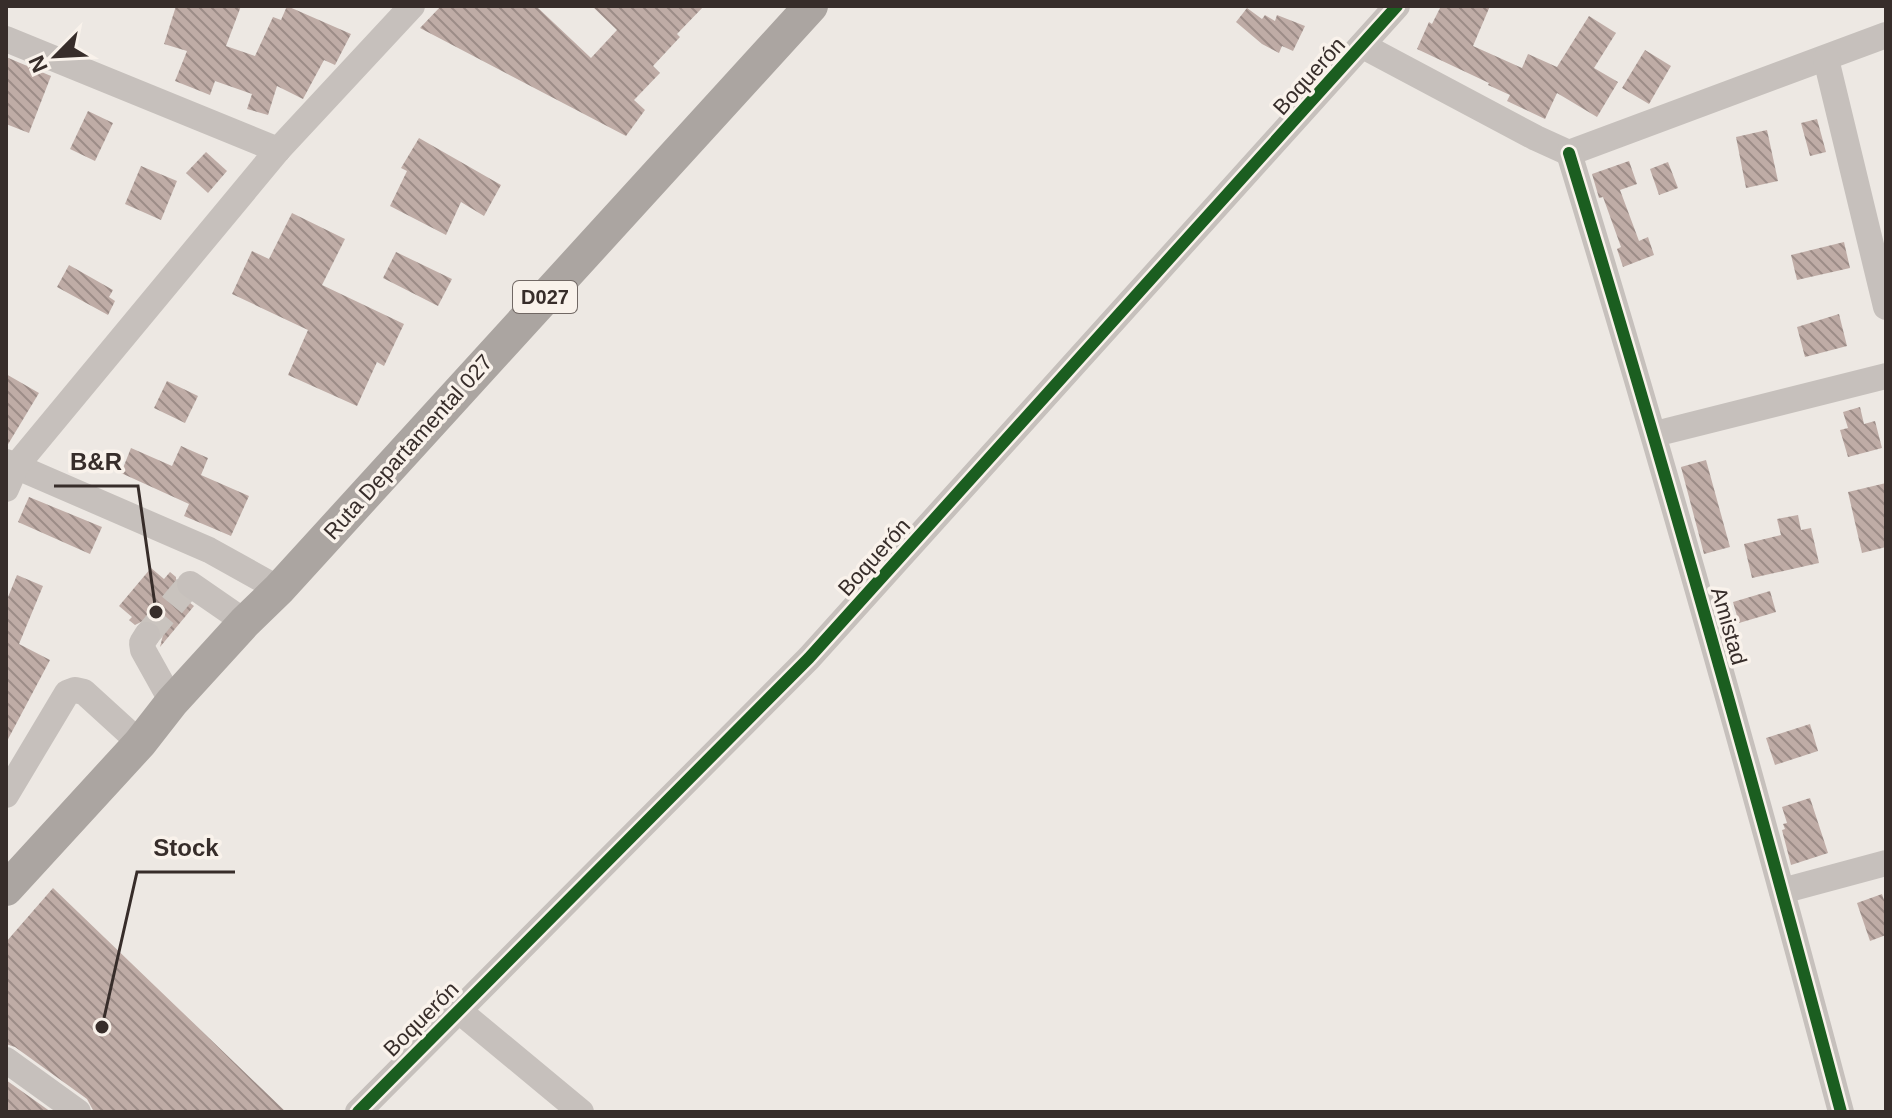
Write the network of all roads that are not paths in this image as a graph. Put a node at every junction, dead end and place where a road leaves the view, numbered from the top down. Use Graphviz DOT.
graph roads {
  1 [pos="412,6"];
  2 [pos="811,6"];
  3 [pos="1397,6"];
  4 [pos="1886,35"];
  5 [pos="6,39"];
  6 [pos="1363,46"];
  7 [pos="1826,59"];
  8 [pos="278,150"];
  9 [pos="1569,153"];
  10 [pos="1886,307"];
  11 [pos="1886,376"];
  12 [pos="1655,434"];
  13 [pos="9,472"];
  14 [pos="209,550"];
  15 [pos="279,589"];
  16 [pos="245,622"];
  17 [pos="147,635"];
  18 [pos="172,702"];
  19 [pos="140,743"];
  20 [pos="6,795"];
  21 [pos="1886,863"];
  22 [pos="6,889"];
  23 [pos="1782,891"];
  24 [pos="458,1010"];
  25 [pos="6,1060"];
  26 [pos="78,1112"];
  27 [pos="358,1112"];
  28 [pos="581,1112"];
  29 [pos="1841,1112"];
  1 -- 8 [label="street"];
  2 -- 15 [label="main road, Ruta Departamental 027 / D027"];
  3 -- 6 [label="street, Boquerón"];
  4 -- 7 [label="street"];
  5 -- 8 [label="street"];
  6 -- 9 [label="street"];
  6 -- 24 [label="street, Boquerón"];
  7 -- 9 [label="street"];
  7 -- 10 [label="street"];
  8 -- 13 [label="street"];
  9 -- 12 [label="street, Amistad"];
  11 -- 12 [label="street"];
  12 -- 23 [label="street, Amistad"];
  13 -- 14 [label="street"];
  14 -- 15 [label="street"];
  14 -- 16 [label="street"];
  15 -- 16 [label="main road, Ruta Departamental 027 / D027"];
  16 -- 18 [label="main road, Ruta Departamental 027 / D027"];
  17 -- 18 [label="street"];
  18 -- 19 [label="main road, Ruta Departamental 027 / D027"];
  19 -- 20 [label="street"];
  19 -- 22 [label="main road, Ruta Departamental 027 / D027"];
  21 -- 23 [label="street"];
  23 -- 29 [label="street, Amistad"];
  24 -- 27 [label="street, Boquerón"];
  24 -- 28 [label="street"];
  25 -- 26 [label="street"];
}
